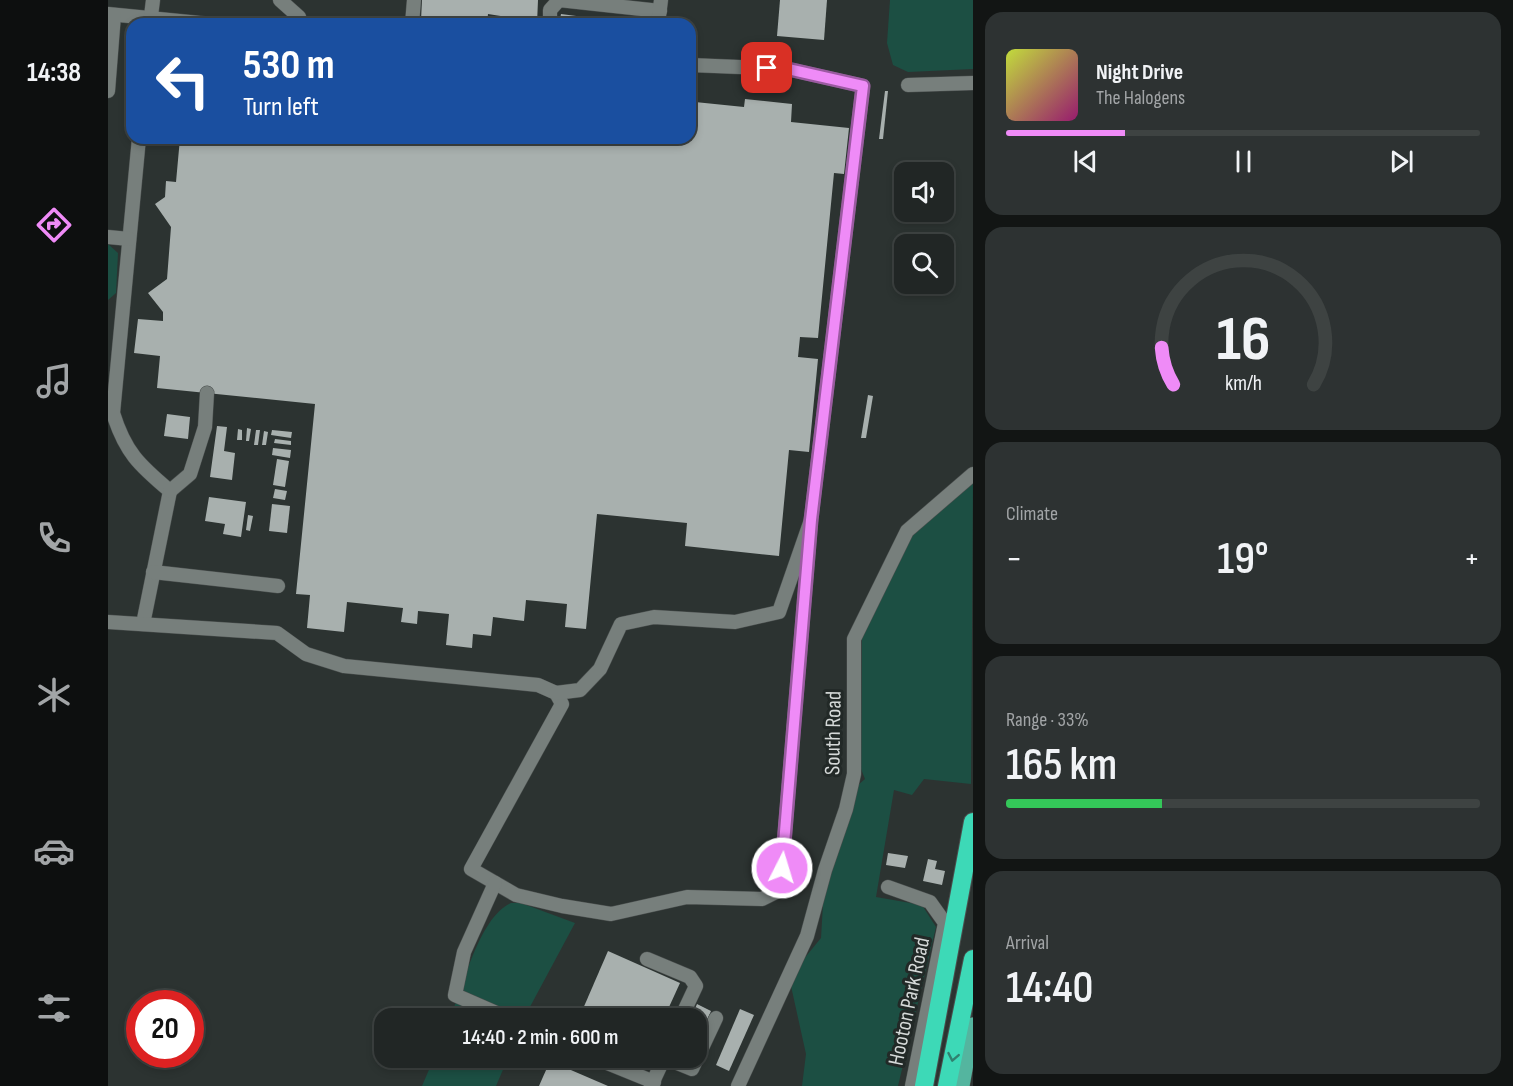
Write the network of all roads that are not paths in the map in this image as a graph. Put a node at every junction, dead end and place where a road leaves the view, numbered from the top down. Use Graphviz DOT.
graph roads {
  1 [pos="153,0"];
  2 [pos="280,0"];
  3 [pos="414,0"];
  4 [pos="660,12"];
  5 [pos="111,14"];
  6 [pos="134,18"];
  7 [pos="151,18"];
  8 [pos="299,18"];
  9 [pos="412,18"];
  10 [pos="550,18"];
  11 [pos="696,65"];
  12 [pos="973,83"];
  13 [pos="908,85"];
  14 [pos="108,91"];
  15 [pos="138,144"];
  16 [pos="108,237"];
  17 [pos="129,239"];
  18 [pos="207,393"];
  19 [pos="110,413"];
  20 [pos="973,474"];
  21 [pos="170,491"];
  22 [pos="811,520"];
  23 [pos="153,572"];
  24 [pos="278,586"];
  25 [pos="108,622"];
  26 [pos="143,624"];
  27 [pos="556,693"];
  28 [pos="973,822"];
  29 [pos="495,883"];
  30 [pos="888,887"];
  31 [pos="646,959"];
  32 [pos="973,959"];
  33 [pos="485,1008"];
  34 [pos="686,1008"];
  35 [pos="717,1018"];
  36 [pos="973,1025"];
  37 [pos="707,1038"];
  38 [pos="617,1068"];
  39 [pos="660,1068"];
  40 [pos="653,1084"];
  41 [pos="738,1086"];
  42 [pos="912,1086"];
  43 [pos="924,1086"];
  44 [pos="947,1086"];
  45 [pos="962,1086"];
  1 -- 7 [label="street"];
  2 -- 8 [label="street"];
  3 -- 9 [label="street"];
  4 -- 10 [label="street"];
  5 -- 6 [label="street"];
  5 -- 14 [label="street"];
  11 -- 22 [label="street"];
  12 -- 13 [label="street"];
  15 -- 17 [label="street"];
  16 -- 17 [label="street"];
  17 -- 19 [label="street"];
  18 -- 21 [label="street"];
  19 -- 21 [label="street"];
  20 -- 41 [label="street, South Road"];
  21 -- 23 [label="street"];
  22 -- 27 [label="street"];
  22 -- 29 [label="street"];
  23 -- 24 [label="street"];
  23 -- 26 [label="street"];
  25 -- 26 [label="street"];
  26 -- 27 [label="street"];
  27 -- 29 [label="street"];
  28 -- 43 [label="highway"];
  29 -- 33 [label="street"];
  30 -- 42 [label="street, Hooton Park Road"];
  31 -- 34 [label="street"];
  32 -- 44 [label="highway, one-way"];
  35 -- 37 [label="street"];
  36 -- 45 [label="main road"];
  38 -- 40 [label="street"];
  39 -- 40 [label="street"];
}
